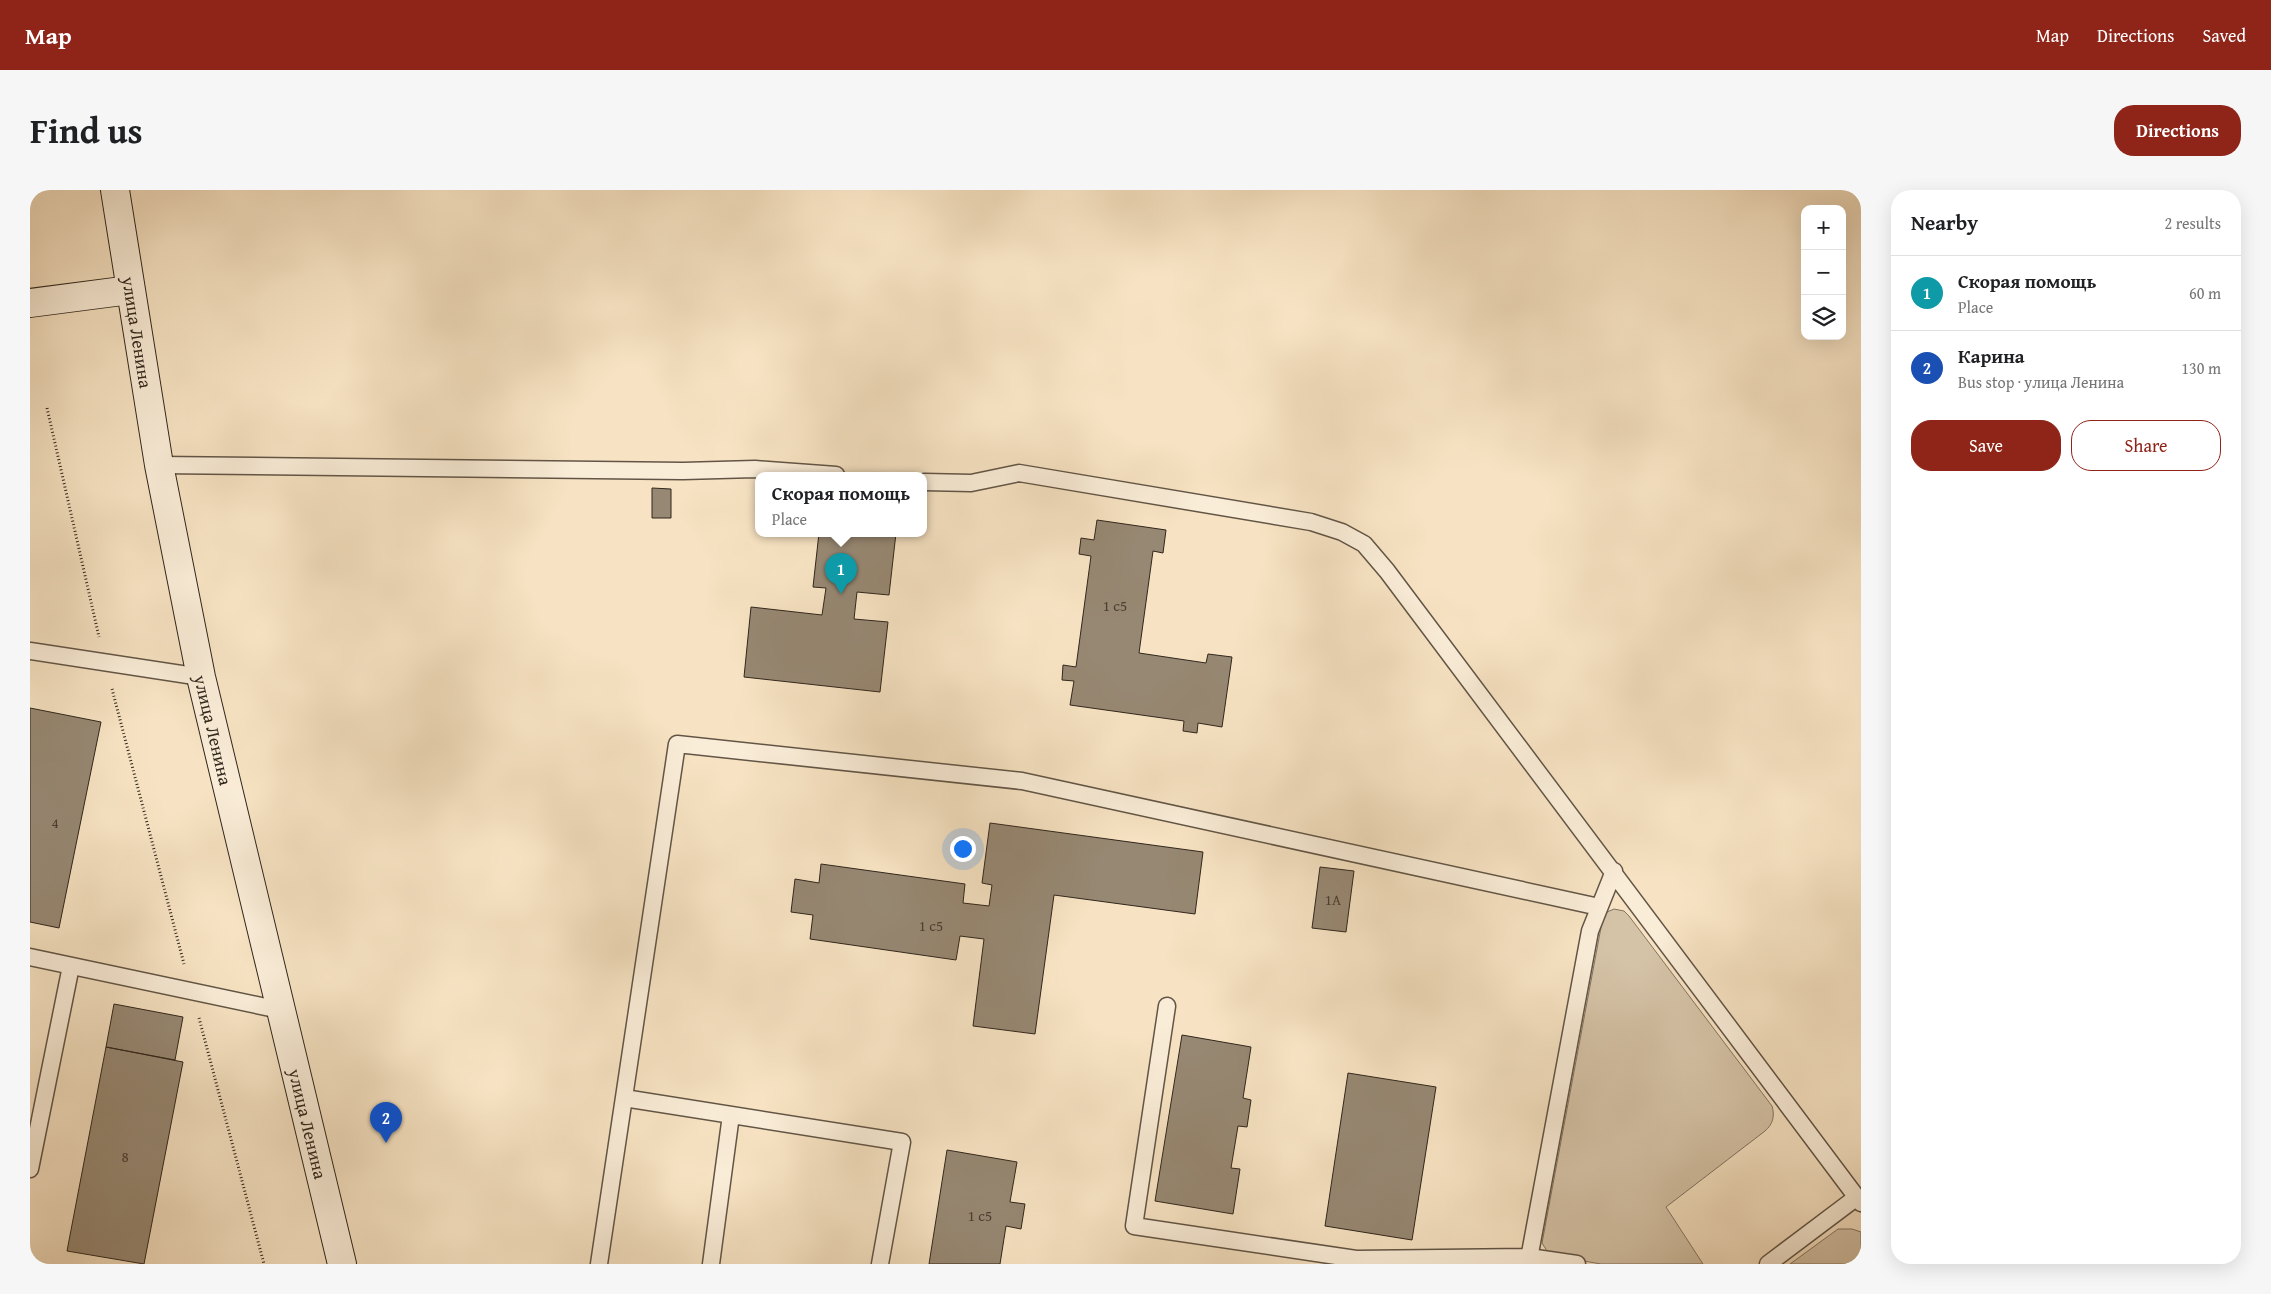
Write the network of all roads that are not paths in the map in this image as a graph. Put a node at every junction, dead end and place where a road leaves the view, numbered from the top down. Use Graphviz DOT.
graph roads {
  1 [pos="114,190"];
  2 [pos="130,290"];
  3 [pos="30,303"];
  4 [pos="159,466"];
  5 [pos="795,472"];
  6 [pos="927,482"];
  7 [pos="30,651"];
  8 [pos="202,677"];
  9 [pos="1614,871"];
  10 [pos="1599,907"];
  11 [pos="30,957"];
  12 [pos="71,966"];
  13 [pos="1167,1006"];
  14 [pos="280,1010"];
  15 [pos="624,1098"];
  16 [pos="731,1115"];
  17 [pos="30,1169"];
  18 [pos="1859,1200"];
  19 [pos="1529,1260"];
  20 [pos="1355,1261"];
  21 [pos="716,1263"];
  22 [pos="342,1264"];
  23 [pos="599,1264"];
  24 [pos="880,1264"];
  25 [pos="1577,1264"];
  26 [pos="1768,1264"];
  1 -- 2 [label="main road, улица Ленина"];
  2 -- 3 [label="main road"];
  2 -- 4 [label="main road, улица Ленина"];
  4 -- 5 [label="lane"];
  4 -- 8 [label="main road, улица Ленина"];
  6 -- 9 [label="lane"];
  7 -- 8 [label="lane"];
  8 -- 14 [label="main road, улица Ленина"];
  9 -- 10 [label="lane"];
  9 -- 18 [label="lane"];
  10 -- 15 [label="lane"];
  10 -- 19 [label="lane"];
  11 -- 12 [label="lane"];
  12 -- 14 [label="lane"];
  12 -- 17 [label="lane"];
  13 -- 20 [label="lane"];
  14 -- 22 [label="main road, улица Ленина"];
  15 -- 16 [label="lane"];
  15 -- 23 [label="lane"];
  16 -- 21 [label="lane"];
  16 -- 24 [label="lane"];
  18 -- 26 [label="lane"];
  19 -- 20 [label="lane"];
  19 -- 25 [label="lane"];
}
